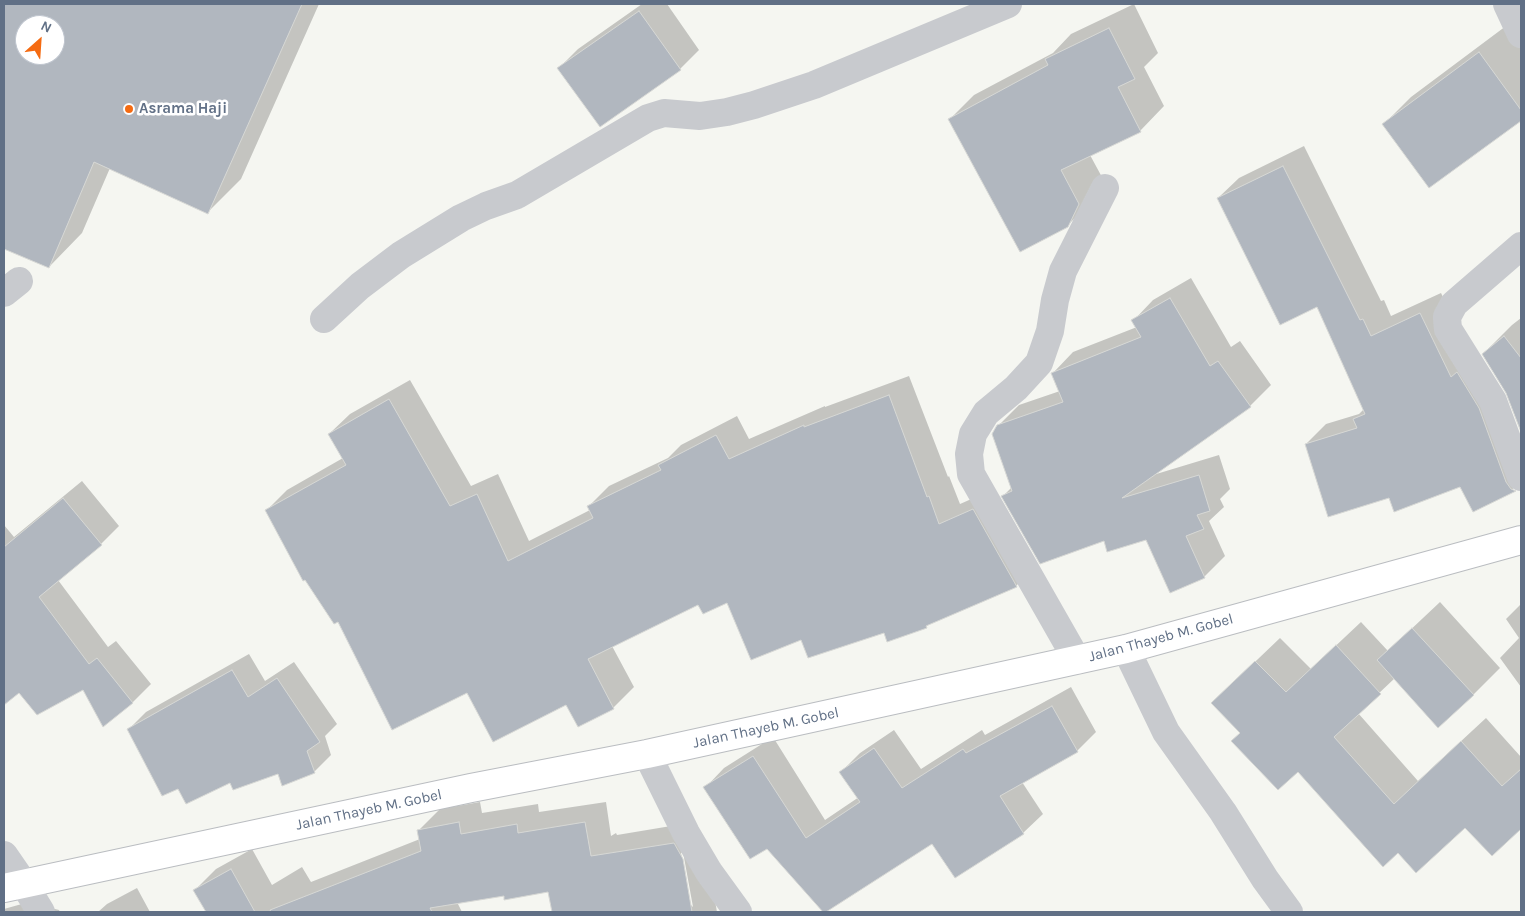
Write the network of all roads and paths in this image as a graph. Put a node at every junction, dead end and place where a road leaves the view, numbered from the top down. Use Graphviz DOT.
graph roads {
  1 [pos="1008,4"];
  2 [pos="1507,4"];
  3 [pos="1521,34"];
  4 [pos="1105,188"];
  5 [pos="1521,246"];
  6 [pos="324,319"];
  7 [pos="1521,477"];
  8 [pos="1521,540"];
  9 [pos="1126,648"];
  10 [pos="1077,660"];
  11 [pos="647,754"];
  12 [pos="4,855"];
  13 [pos="14,886"];
  14 [pos="41,912"];
  15 [pos="738,912"];
  16 [pos="1289,912"];
  1 -- 6 [label="street"];
  2 -- 3 [label="street"];
  4 -- 10 [label="street"];
  5 -- 7 [label="street"];
  8 -- 9 [label="main road, Jalan Thayeb M. Gobel"];
  9 -- 10 [label="main road, Jalan Thayeb M. Gobel"];
  9 -- 16 [label="street"];
  10 -- 11 [label="main road, Jalan Thayeb M. Gobel"];
  11 -- 13 [label="main road, Jalan Thayeb M. Gobel"];
  11 -- 15 [label="street"];
  12 -- 13 [label="street"];
  13 -- 14 [label="street"];
}
